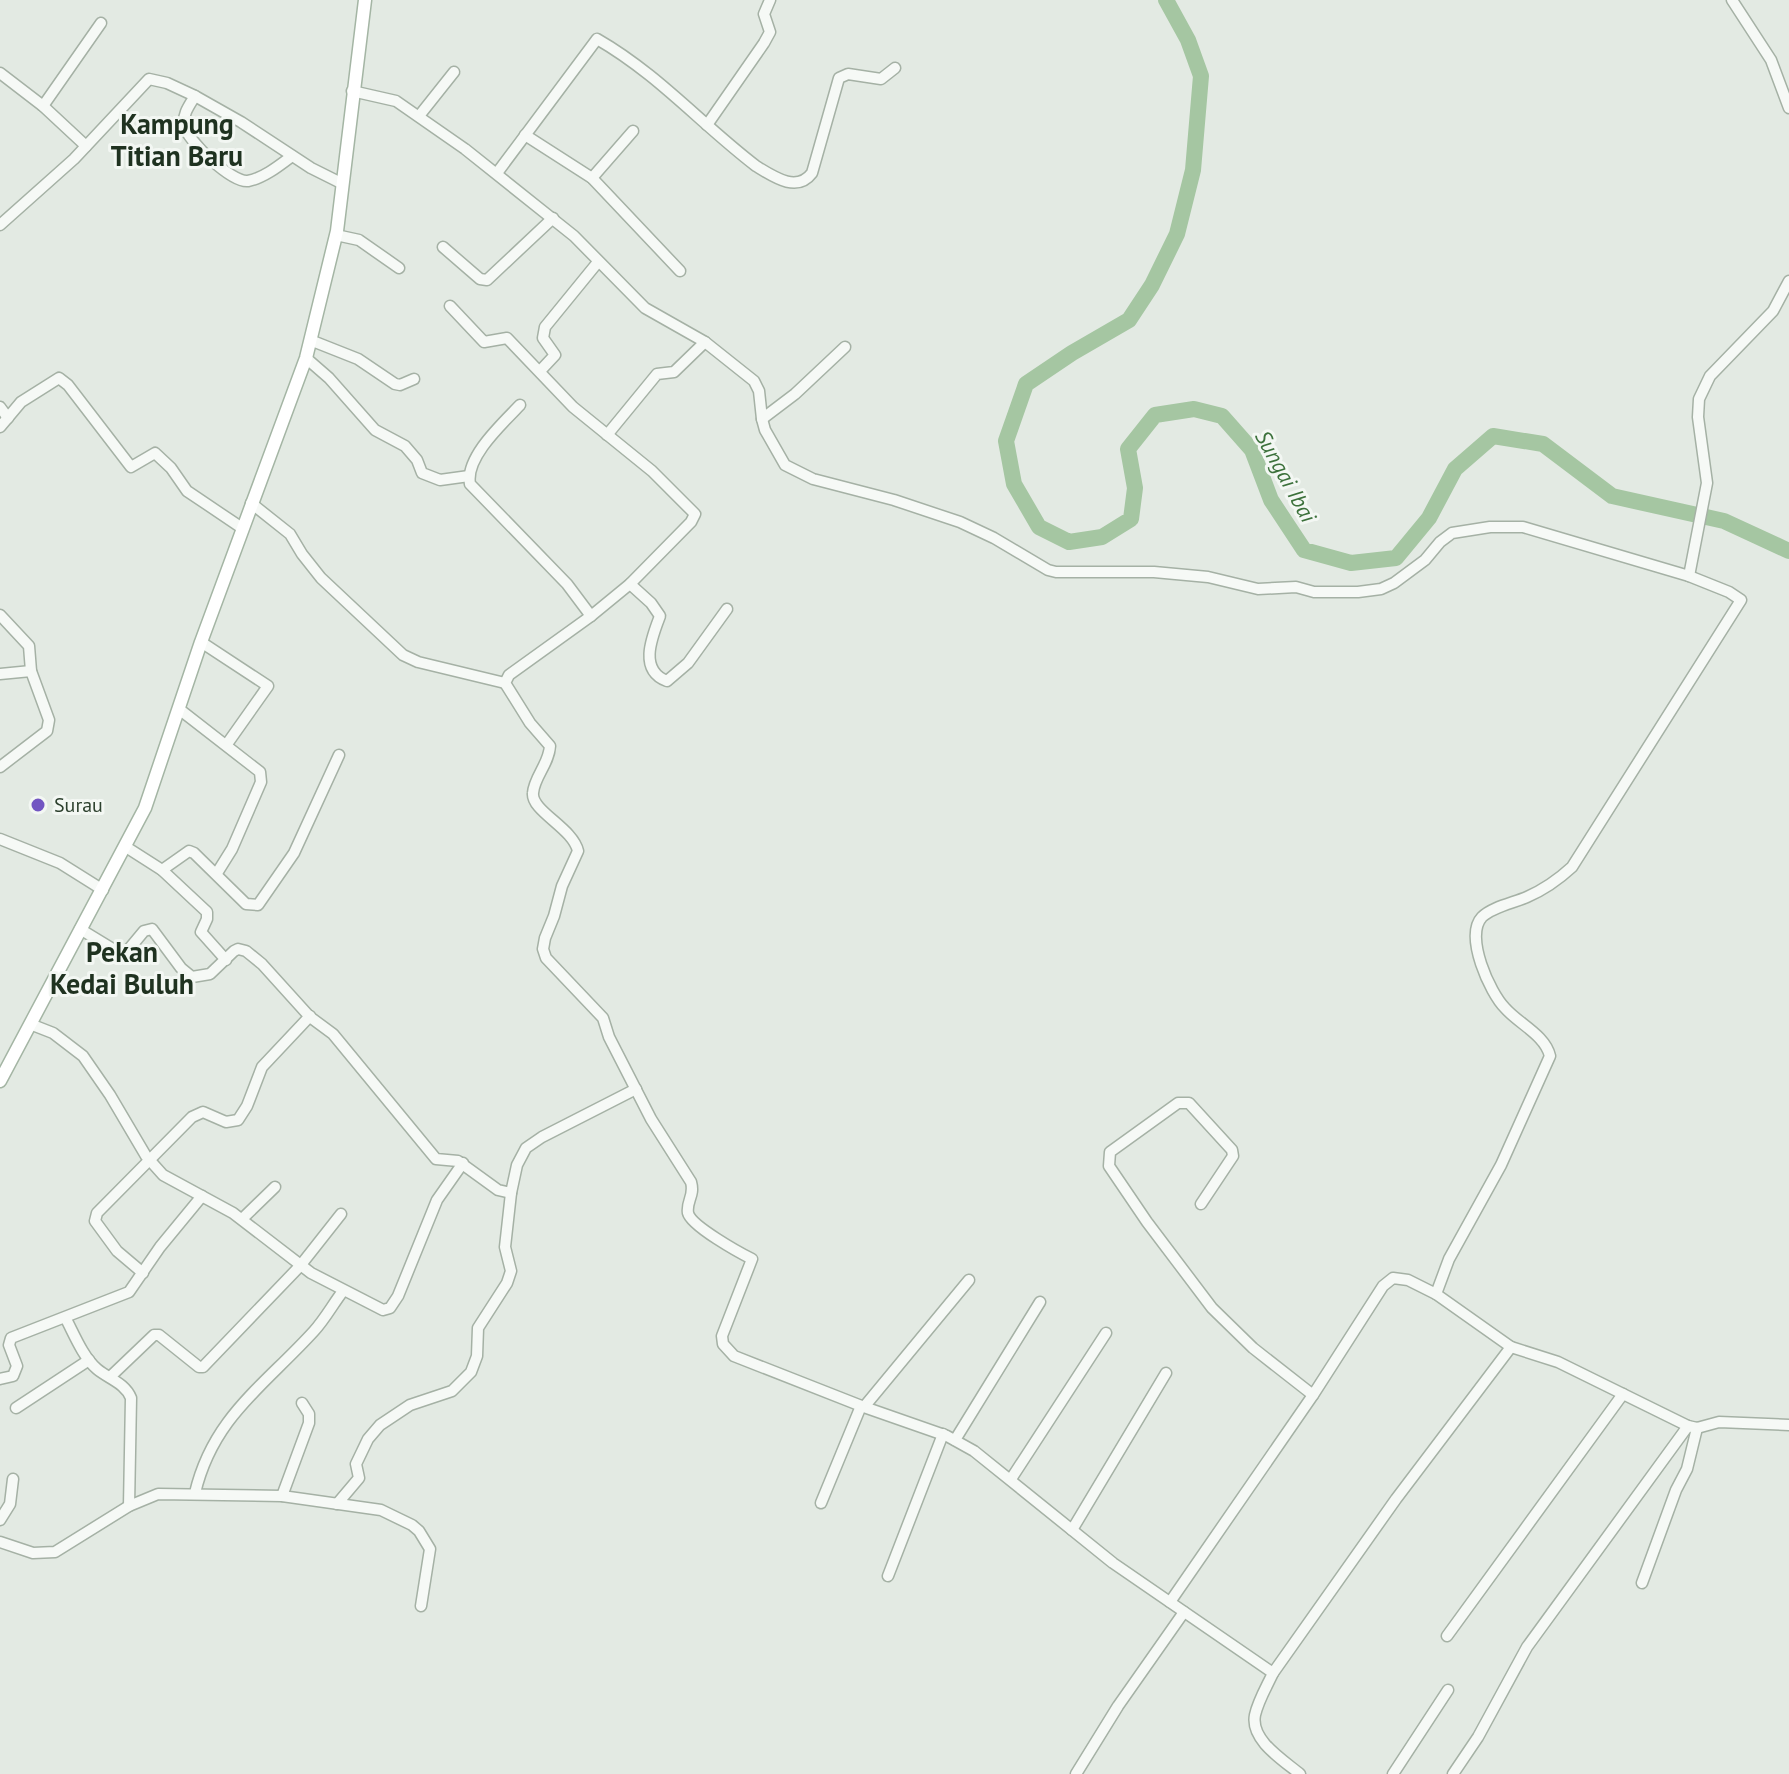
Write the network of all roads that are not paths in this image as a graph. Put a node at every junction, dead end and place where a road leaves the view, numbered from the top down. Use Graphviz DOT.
graph roads {
  1 [pos="365,0"];
  2 [pos="770,0"];
  3 [pos="1732,0"];
  4 [pos="101,23"];
  5 [pos="895,68"];
  6 [pos="454,72"];
  7 [pos="0,73"];
  8 [pos="352,91"];
  9 [pos="195,96"];
  10 [pos="43,106"];
  11 [pos="1789,108"];
  12 [pos="419,116"];
  13 [pos="707,125"];
  14 [pos="633,131"];
  15 [pos="525,135"];
  16 [pos="86,146"];
  17 [pos="292,156"];
  18 [pos="497,173"];
  19 [pos="592,178"];
  20 [pos="343,184"];
  21 [pos="553,218"];
  22 [pos="0,225"];
  23 [pos="336,235"];
  24 [pos="443,247"];
  25 [pos="598,262"];
  26 [pos="399,268"];
  27 [pos="680,271"];
  28 [pos="1789,281"];
  29 [pos="450,306"];
  30 [pos="310,340"];
  31 [pos="705,342"];
  32 [pos="845,347"];
  33 [pos="306,358"];
  34 [pos="540,371"];
  35 [pos="414,379"];
  36 [pos="520,405"];
  37 [pos="0,407"];
  38 [pos="8,418"];
  39 [pos="762,419"];
  40 [pos="0,427"];
  41 [pos="607,435"];
  42 [pos="469,476"];
  43 [pos="251,503"];
  44 [pos="242,528"];
  45 [pos="1689,576"];
  46 [pos="630,584"];
  47 [pos="727,609"];
  48 [pos="0,615"];
  49 [pos="591,616"];
  50 [pos="201,642"];
  51 [pos="31,671"];
  52 [pos="0,674"];
  53 [pos="505,683"];
  54 [pos="179,709"];
  55 [pos="227,744"];
  56 [pos="339,755"];
  57 [pos="0,767"];
  58 [pos="0,839"];
  59 [pos="126,847"];
  60 [pos="162,870"];
  61 [pos="217,873"];
  62 [pos="103,890"];
  63 [pos="80,929"];
  64 [pos="226,960"];
  65 [pos="310,1016"];
  66 [pos="30,1024"];
  67 [pos="0,1081"];
  68 [pos="636,1089"];
  69 [pos="148,1159"];
  70 [pos="463,1163"];
  71 [pos="275,1187"];
  72 [pos="511,1193"];
  73 [pos="202,1196"];
  74 [pos="1201,1204"];
  75 [pos="341,1214"];
  76 [pos="242,1219"];
  77 [pos="300,1266"];
  78 [pos="143,1273"];
  79 [pos="969,1280"];
  80 [pos="343,1291"];
  81 [pos="1436,1294"];
  82 [pos="1040,1302"];
  83 [pos="66,1319"];
  84 [pos="1106,1333"];
  85 [pos="1511,1347"];
  86 [pos="89,1360"];
  87 [pos="1166,1373"];
  88 [pos="110,1377"];
  89 [pos="0,1379"];
  90 [pos="1623,1394"];
  91 [pos="1313,1395"];
  92 [pos="302,1403"];
  93 [pos="863,1407"];
  94 [pos="16,1408"];
  95 [pos="1789,1425"];
  96 [pos="1693,1427"];
  97 [pos="943,1434"];
  98 [pos="955,1440"];
  99 [pos="13,1479"];
  100 [pos="1011,1479"];
  101 [pos="195,1493"];
  102 [pos="282,1496"];
  103 [pos="821,1503"];
  104 [pos="337,1504"];
  105 [pos="129,1506"];
  106 [pos="0,1520"];
  107 [pos="1072,1530"];
  108 [pos="0,1542"];
  109 [pos="888,1576"];
  110 [pos="1642,1583"];
  111 [pos="1170,1602"];
  112 [pos="421,1606"];
  113 [pos="1184,1612"];
  114 [pos="1447,1636"];
  115 [pos="1273,1673"];
  116 [pos="1448,1690"];
  117 [pos="1076,1774"];
  118 [pos="1300,1774"];
  119 [pos="1393,1774"];
  120 [pos="1453,1774"];
  1 -- 8 [label="main road"];
  2 -- 13 [label="street"];
  3 -- 11 [label="street"];
  4 -- 10 [label="street"];
  5 -- 13 [label="street"];
  6 -- 12 [label="street"];
  7 -- 10 [label="street"];
  8 -- 12 [label="street"];
  8 -- 20 [label="main road"];
  9 -- 16 [label="street"];
  9 -- 17 [label="street"];
  9 -- 17 [label="street"];
  10 -- 16 [label="street"];
  12 -- 18 [label="street"];
  13 -- 15 [label="street"];
  14 -- 19 [label="street"];
  15 -- 18 [label="street"];
  15 -- 19 [label="street"];
  16 -- 22 [label="street"];
  17 -- 20 [label="street"];
  18 -- 21 [label="street"];
  19 -- 27 [label="street"];
  20 -- 23 [label="main road"];
  21 -- 24 [label="street"];
  21 -- 25 [label="street"];
  23 -- 26 [label="street"];
  23 -- 30 [label="main road"];
  25 -- 31 [label="street"];
  25 -- 34 [label="street"];
  28 -- 45 [label="street"];
  29 -- 34 [label="street"];
  30 -- 33 [label="main road"];
  30 -- 35 [label="street"];
  31 -- 39 [label="street"];
  31 -- 41 [label="street"];
  32 -- 39 [label="street"];
  33 -- 42 [label="street"];
  33 -- 43 [label="main road"];
  34 -- 41 [label="street"];
  36 -- 42 [label="street"];
  37 -- 38 [label="street"];
  38 -- 40 [label="street"];
  38 -- 44 [label="street"];
  39 -- 45 [label="street"];
  41 -- 46 [label="street"];
  42 -- 49 [label="street"];
  43 -- 44 [label="main road"];
  43 -- 53 [label="street"];
  44 -- 50 [label="main road"];
  45 -- 81 [label="street"];
  46 -- 47 [label="street"];
  46 -- 49 [label="street"];
  48 -- 51 [label="street"];
  49 -- 53 [label="street"];
  50 -- 54 [label="main road"];
  50 -- 55 [label="street"];
  51 -- 52 [label="street"];
  51 -- 57 [label="street"];
  53 -- 68 [label="street"];
  54 -- 55 [label="street"];
  54 -- 59 [label="main road"];
  55 -- 61 [label="street"];
  56 -- 61 [label="street"];
  58 -- 62 [label="street"];
  59 -- 60 [label="street"];
  59 -- 62 [label="main road"];
  60 -- 61 [label="street"];
  60 -- 64 [label="street"];
  62 -- 63 [label="main road"];
  63 -- 64 [label="street"];
  63 -- 66 [label="main road"];
  64 -- 65 [label="street"];
  65 -- 69 [label="street"];
  65 -- 70 [label="street"];
  66 -- 67 [label="main road"];
  66 -- 69 [label="street"];
  68 -- 72 [label="street"];
  68 -- 93 [label="street"];
  69 -- 73 [label="street"];
  69 -- 78 [label="street"];
  70 -- 72 [label="street"];
  70 -- 80 [label="street"];
  71 -- 76 [label="street"];
  72 -- 104 [label="street"];
  73 -- 76 [label="street"];
  73 -- 78 [label="street"];
  74 -- 91 [label="street"];
  75 -- 77 [label="street"];
  76 -- 77 [label="street"];
  77 -- 80 [label="street"];
  77 -- 88 [label="street"];
  78 -- 83 [label="street"];
  79 -- 93 [label="street"];
  80 -- 101 [label="street"];
  81 -- 85 [label="street"];
  81 -- 91 [label="street"];
  82 -- 98 [label="street"];
  83 -- 86 [label="street"];
  83 -- 89 [label="street"];
  84 -- 100 [label="street"];
  85 -- 90 [label="street"];
  85 -- 115 [label="street"];
  86 -- 88 [label="street"];
  86 -- 94 [label="street"];
  87 -- 107 [label="street"];
  88 -- 105 [label="street"];
  90 -- 96 [label="street"];
  90 -- 114 [label="street"];
  91 -- 111 [label="street"];
  92 -- 102 [label="street"];
  93 -- 97 [label="street"];
  93 -- 103 [label="street"];
  95 -- 96 [label="street"];
  96 -- 110 [label="street"];
  96 -- 120 [label="street"];
  97 -- 98 [label="street"];
  97 -- 109 [label="street"];
  98 -- 100 [label="street"];
  99 -- 106 [label="street"];
  100 -- 107 [label="street"];
  101 -- 102 [label="street"];
  101 -- 105 [label="street"];
  102 -- 104 [label="street"];
  104 -- 112 [label="street"];
  105 -- 108 [label="street"];
  107 -- 111 [label="street"];
  111 -- 113 [label="street"];
  113 -- 115 [label="street"];
  113 -- 117 [label="street"];
  115 -- 118 [label="street"];
  116 -- 119 [label="street"];
}
